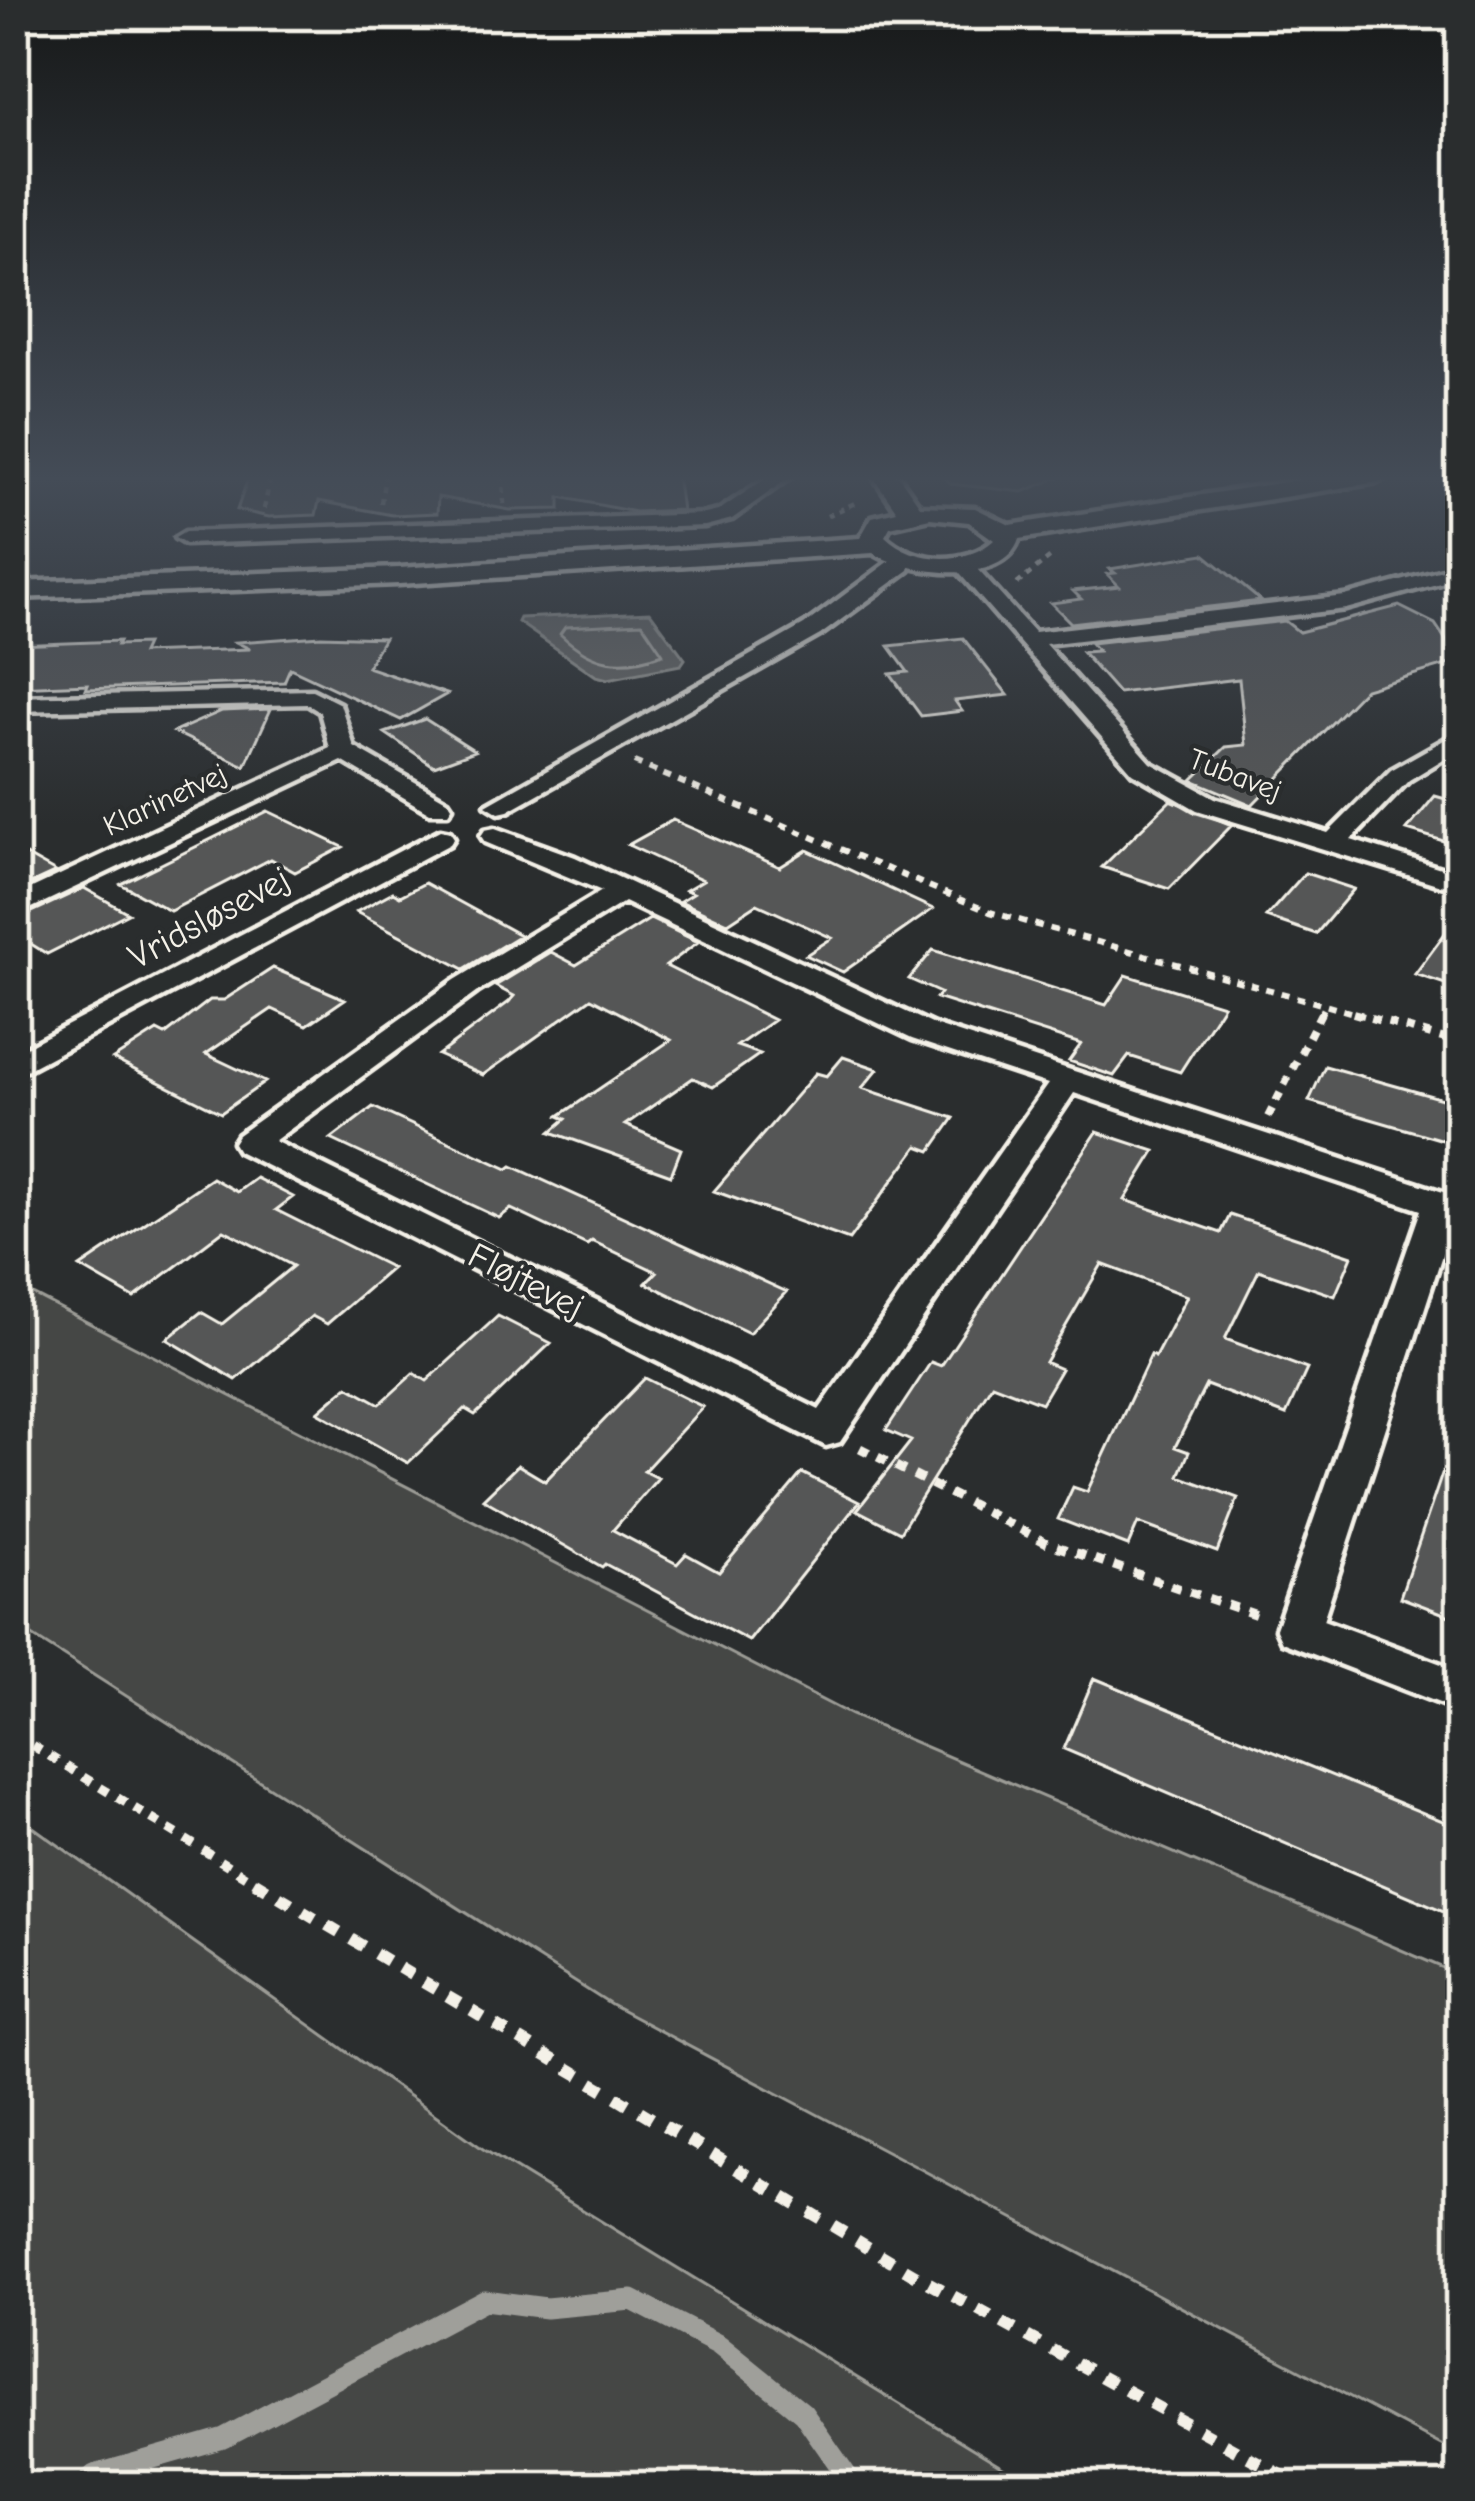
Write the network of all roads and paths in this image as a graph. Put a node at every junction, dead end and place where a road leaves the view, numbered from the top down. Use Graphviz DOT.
graph roads {
  1 [pos="866,592"];
  2 [pos="988,592"];
  3 [pos="1384,592"];
  4 [pos="1031,639"];
  5 [pos="15,704"];
  6 [pos="1460,739"];
  7 [pos="343,752"];
  8 [pos="627,759"];
  9 [pos="469,814"];
  10 [pos="1331,845"];
  11 [pos="1460,883"];
  12 [pos="623,890"];
  13 [pos="15,908"];
  14 [pos="1325,1006"];
  15 [pos="1460,1043"];
  16 [pos="15,1066"];
  17 [pos="1067,1080"];
  18 [pos="1255,1144"];
  19 [pos="1450,1204"];
  20 [pos="826,1431"];
  21 [pos="1298,1629"];
  22 [pos="1460,1691"];
  23 [pos="15,1735"];
  24 [pos="1303,2486"];
  1 -- 9 [label="street, Vridsløsevej"];
  2 -- 4 [label="street, Tubavej"];
  3 -- 4 [label="street"];
  4 -- 10 [label="street, Tubavej"];
  5 -- 7 [label="street"];
  6 -- 10 [label="street"];
  7 -- 9 [label="street"];
  7 -- 13 [label="street, Klarinetvej"];
  8 -- 14 [label="path"];
  9 -- 12 [label="street"];
  9 -- 16 [label="street, Vridsløsevej"];
  10 -- 11 [label="street, Tubavej"];
  12 -- 17 [label="street"];
  12 -- 20 [label="street, Fløjtevej"];
  14 -- 15 [label="path"];
  14 -- 18 [label="path"];
  17 -- 18 [label="street"];
  17 -- 20 [label="street"];
  18 -- 19 [label="street"];
  19 -- 21 [label="street"];
  20 -- 21 [label="path"];
  21 -- 22 [label="street"];
  23 -- 24 [label="path"];
}
